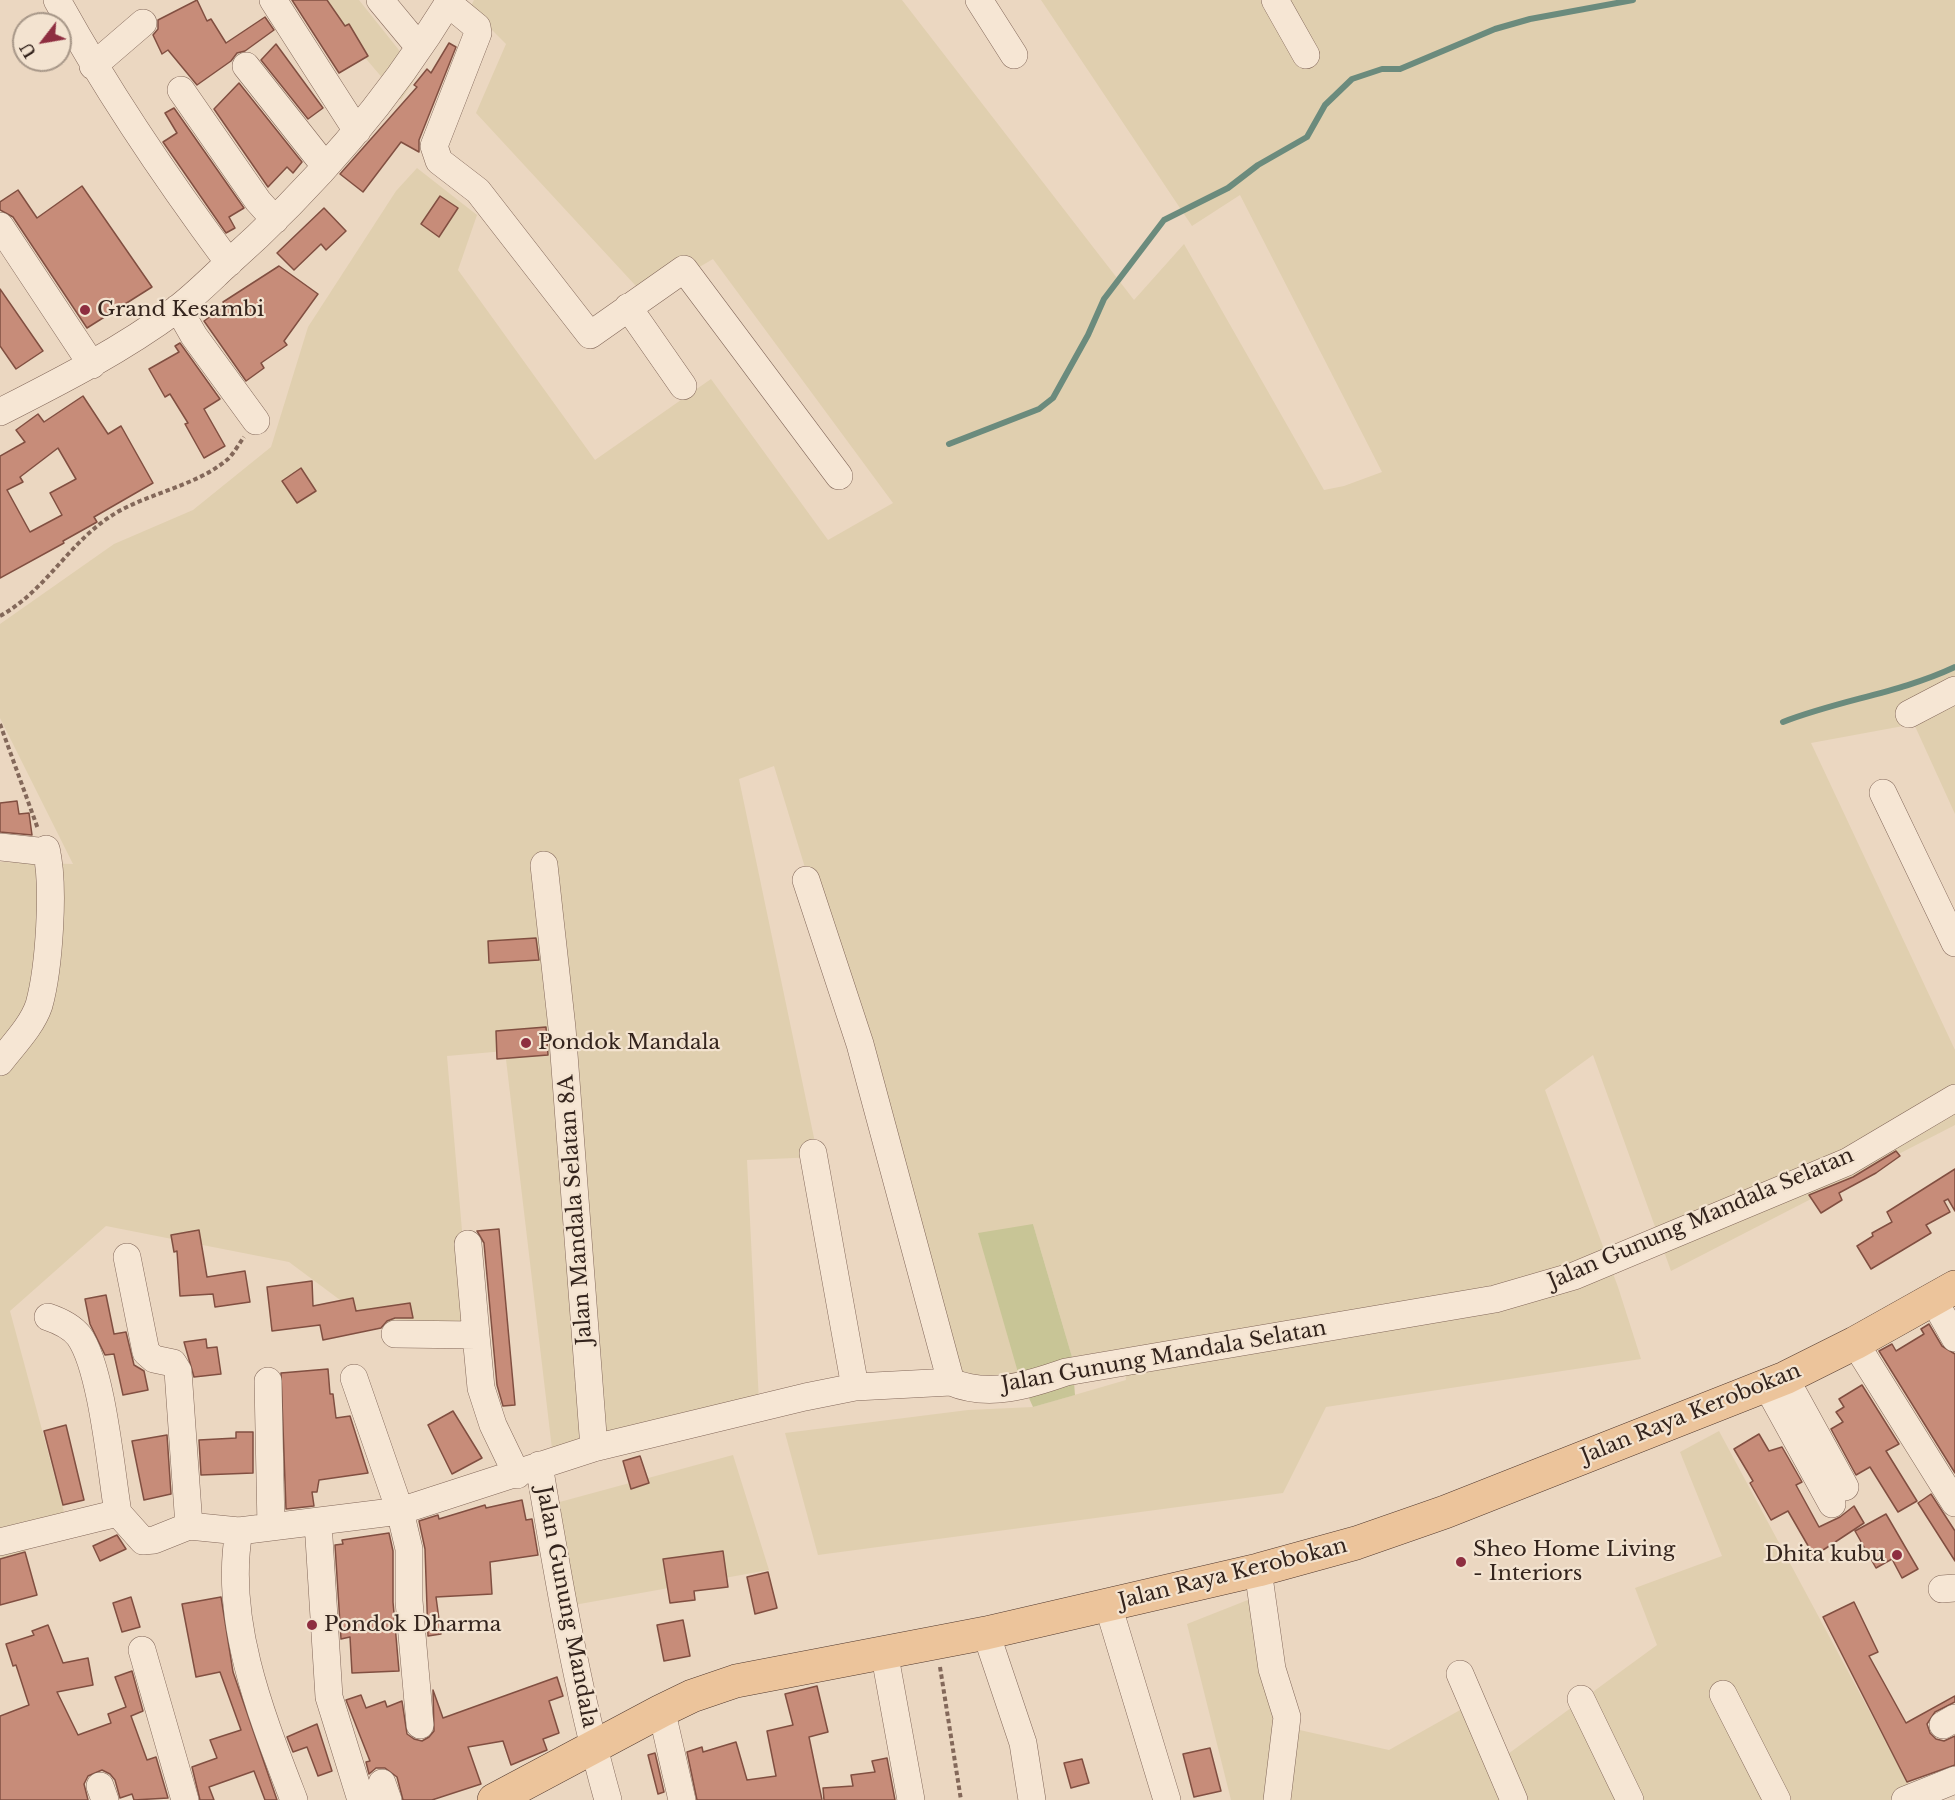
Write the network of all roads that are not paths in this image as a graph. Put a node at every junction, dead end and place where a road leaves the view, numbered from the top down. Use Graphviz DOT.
graph roads {
  1 [pos="57,0"];
  2 [pos="273,0"];
  3 [pos="380,0"];
  4 [pos="979,0"];
  5 [pos="1275,0"];
  6 [pos="451,4"];
  7 [pos="143,23"];
  8 [pos="418,47"];
  9 [pos="1014,55"];
  10 [pos="1306,55"];
  11 [pos="93,66"];
  12 [pos="246,66"];
  13 [pos="181,90"];
  14 [pos="357,131"];
  15 [pos="325,166"];
  16 [pos="275,220"];
  17 [pos="0,226"];
  18 [pos="229,263"];
  19 [pos="178,308"];
  20 [pos="628,308"];
  21 [pos="92,364"];
  22 [pos="683,386"];
  23 [pos="0,412"];
  24 [pos="251,427"];
  25 [pos="839,476"];
  26 [pos="1955,690"];
  27 [pos="1909,714"];
  28 [pos="1883,793"];
  29 [pos="0,847"];
  30 [pos="544,865"];
  31 [pos="806,880"];
  32 [pos="1955,943"];
  33 [pos="0,1062"];
  34 [pos="1955,1098"];
  35 [pos="813,1153"];
  36 [pos="468,1244"];
  37 [pos="127,1257"];
  38 [pos="1944,1293"];
  39 [pos="48,1317"];
  40 [pos="395,1334"];
  41 [pos="476,1335"];
  42 [pos="1955,1338"];
  43 [pos="1855,1343"];
  44 [pos="354,1378"];
  45 [pos="268,1381"];
  46 [pos="951,1382"];
  47 [pos="1776,1382"];
  48 [pos="855,1387"];
  49 [pos="594,1448"];
  50 [pos="528,1470"];
  51 [pos="1838,1496"];
  52 [pos="1955,1503"];
  53 [pos="400,1511"];
  54 [pos="118,1513"];
  55 [pos="318,1522"];
  56 [pos="189,1526"];
  57 [pos="271,1527"];
  58 [pos="239,1531"];
  59 [pos="0,1542"];
  60 [pos="1258,1570"];
  61 [pos="1108,1605"];
  62 [pos="986,1633"];
  63 [pos="142,1650"];
  64 [pos="884,1651"];
  65 [pos="1460,1674"];
  66 [pos="1723,1694"];
  67 [pos="1581,1699"];
  68 [pos="663,1717"];
  69 [pos="420,1725"];
  70 [pos="593,1748"];
  71 [pos="1955,1780"];
  72 [pos="185,1800"];
  73 [pos="294,1800"];
  74 [pos="361,1800"];
  75 [pos="494,1800"];
  76 [pos="608,1800"];
  77 [pos="682,1800"];
  78 [pos="911,1800"];
  79 [pos="1032,1800"];
  80 [pos="1167,1800"];
  81 [pos="1277,1800"];
  82 [pos="1514,1800"];
  83 [pos="1630,1800"];
  84 [pos="1778,1800"];
  85 [pos="1905,1800"];
  1 -- 11 [label="street"];
  2 -- 14 [label="street"];
  3 -- 8 [label="street"];
  4 -- 9 [label="street"];
  5 -- 10 [label="street"];
  6 -- 8 [label="street"];
  6 -- 20 [label="street"];
  7 -- 11 [label="street"];
  8 -- 14 [label="street"];
  11 -- 18 [label="street"];
  12 -- 15 [label="street"];
  13 -- 16 [label="street"];
  14 -- 15 [label="street"];
  15 -- 16 [label="street"];
  16 -- 18 [label="street"];
  17 -- 21 [label="street"];
  18 -- 19 [label="street"];
  19 -- 21 [label="street"];
  19 -- 24 [label="street"];
  20 -- 22 [label="street"];
  20 -- 25 [label="street"];
  21 -- 23 [label="street"];
  26 -- 27 [label="street"];
  28 -- 32 [label="street"];
  29 -- 33 [label="street"];
  30 -- 49 [label="street, Jalan Mandala Selatan 8A"];
  31 -- 46 [label="street"];
  34 -- 46 [label="street, Jalan Gunung Mandala Selatan"];
  35 -- 48 [label="street"];
  36 -- 41 [label="street, Jalan Gunung Mandala"];
  37 -- 56 [label="street"];
  38 -- 42 [label="street"];
  38 -- 43 [label="main road, Jalan Raya Kerobokan"];
  39 -- 54 [label="street"];
  40 -- 41 [label="street"];
  41 -- 50 [label="street, Jalan Gunung Mandala"];
  43 -- 47 [label="main road, Jalan Raya Kerobokan"];
  43 -- 52 [label="street"];
  44 -- 53 [label="street"];
  45 -- 57 [label="street"];
  46 -- 48 [label="street, Jalan Gunung Mandala Selatan"];
  47 -- 51 [label="street"];
  47 -- 60 [label="main road, Jalan Raya Kerobokan"];
  48 -- 49 [label="street, Jalan Gunung Mandala Selatan"];
  49 -- 50 [label="street, Jalan Gunung Mandala Selatan"];
  50 -- 53 [label="street, Jalan Gunung Mandala Selatan"];
  50 -- 70 [label="street, Jalan Gunung Mandala"];
  53 -- 55 [label="street, Jalan Gunung Mandala Selatan"];
  53 -- 69 [label="street"];
  54 -- 56 [label="street"];
  54 -- 59 [label="street"];
  55 -- 57 [label="street, Jalan Gunung Mandala Selatan"];
  55 -- 74 [label="street"];
  56 -- 58 [label="street"];
  57 -- 58 [label="street, Jalan Gunung Mandala Selatan"];
  58 -- 73 [label="street"];
  60 -- 61 [label="main road, Jalan Raya Kerobokan"];
  60 -- 81 [label="street"];
  61 -- 62 [label="main road, Jalan Raya Kerobokan"];
  61 -- 80 [label="street"];
  62 -- 64 [label="main road, Jalan Raya Kerobokan"];
  62 -- 79 [label="street"];
  63 -- 72 [label="street"];
  64 -- 70 [label="main road, Jalan Raya Kerobokan"];
  64 -- 78 [label="street"];
  65 -- 82 [label="street"];
  66 -- 84 [label="street"];
  67 -- 83 [label="street"];
  68 -- 77 [label="street"];
  70 -- 75 [label="main road, Jalan Raya Kerobokan"];
  70 -- 76 [label="street, Jalan Gunung Mandala"];
  71 -- 85 [label="street"];
}
